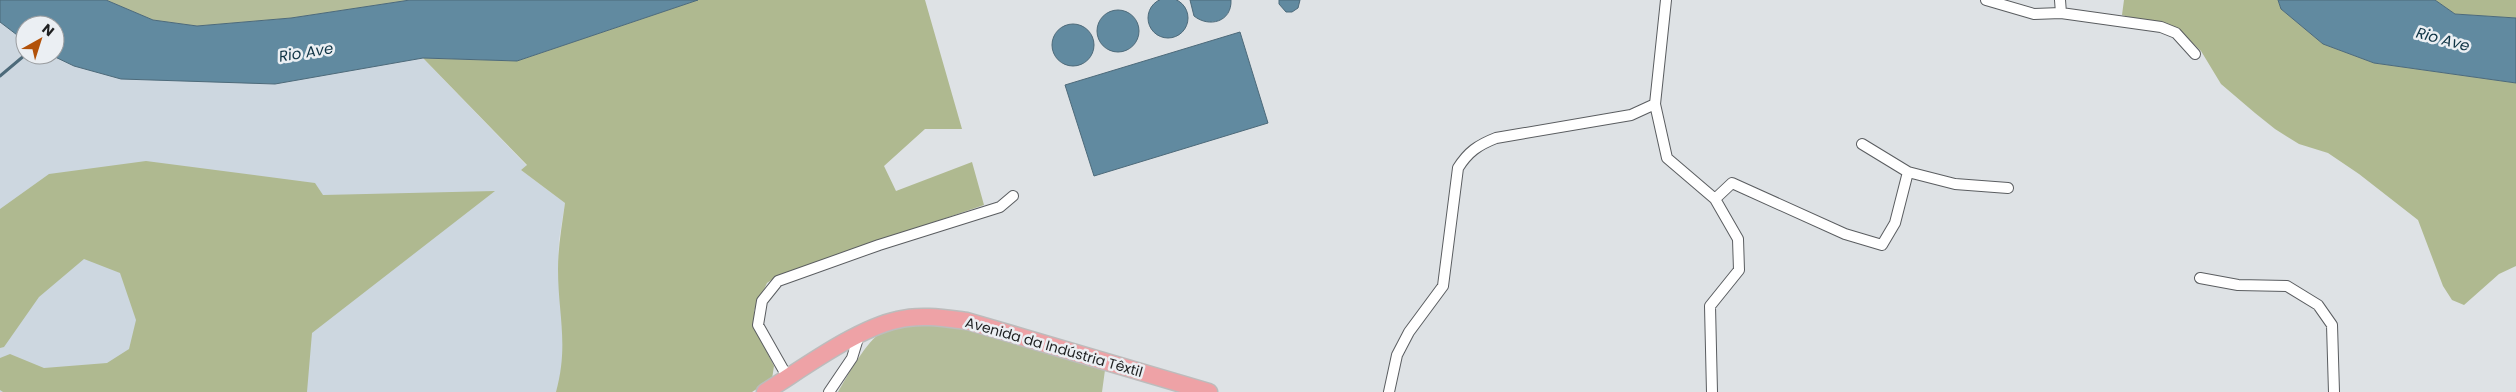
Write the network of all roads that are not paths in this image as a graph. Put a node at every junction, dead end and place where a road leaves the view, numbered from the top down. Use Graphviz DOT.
graph roads {
  1 [pos="1666,0"];
  2 [pos="1986,0"];
  3 [pos="2060,0"];
  4 [pos="2060,13"];
  5 [pos="2195,54"];
  6 [pos="1655,104"];
  7 [pos="1862,144"];
  8 [pos="1908,172"];
  9 [pos="2008,188"];
  10 [pos="1014,196"];
  11 [pos="1715,199"];
  12 [pos="2200,278"];
  13 [pos="859,335"];
  14 [pos="788,378"];
  15 [pos="765,392"];
  16 [pos="829,392"];
  17 [pos="1209,392"];
  18 [pos="1388,392"];
  19 [pos="1712,392"];
  20 [pos="2334,392"];
  1 -- 6 [label="street"];
  2 -- 4 [label="street"];
  3 -- 4 [label="street"];
  4 -- 5 [label="street"];
  6 -- 11 [label="street"];
  6 -- 18 [label="street"];
  7 -- 8 [label="street"];
  8 -- 9 [label="street"];
  8 -- 11 [label="street"];
  10 -- 14 [label="street"];
  11 -- 19 [label="street"];
  12 -- 20 [label="street"];
  13 -- 14 [label="main road, Avenida da Indústria Têxtil"];
  13 -- 16 [label="street"];
  13 -- 17 [label="main road, Avenida da Indústria Têxtil"];
  14 -- 15 [label="main road, Avenida da Indústria Têxtil"];
}
